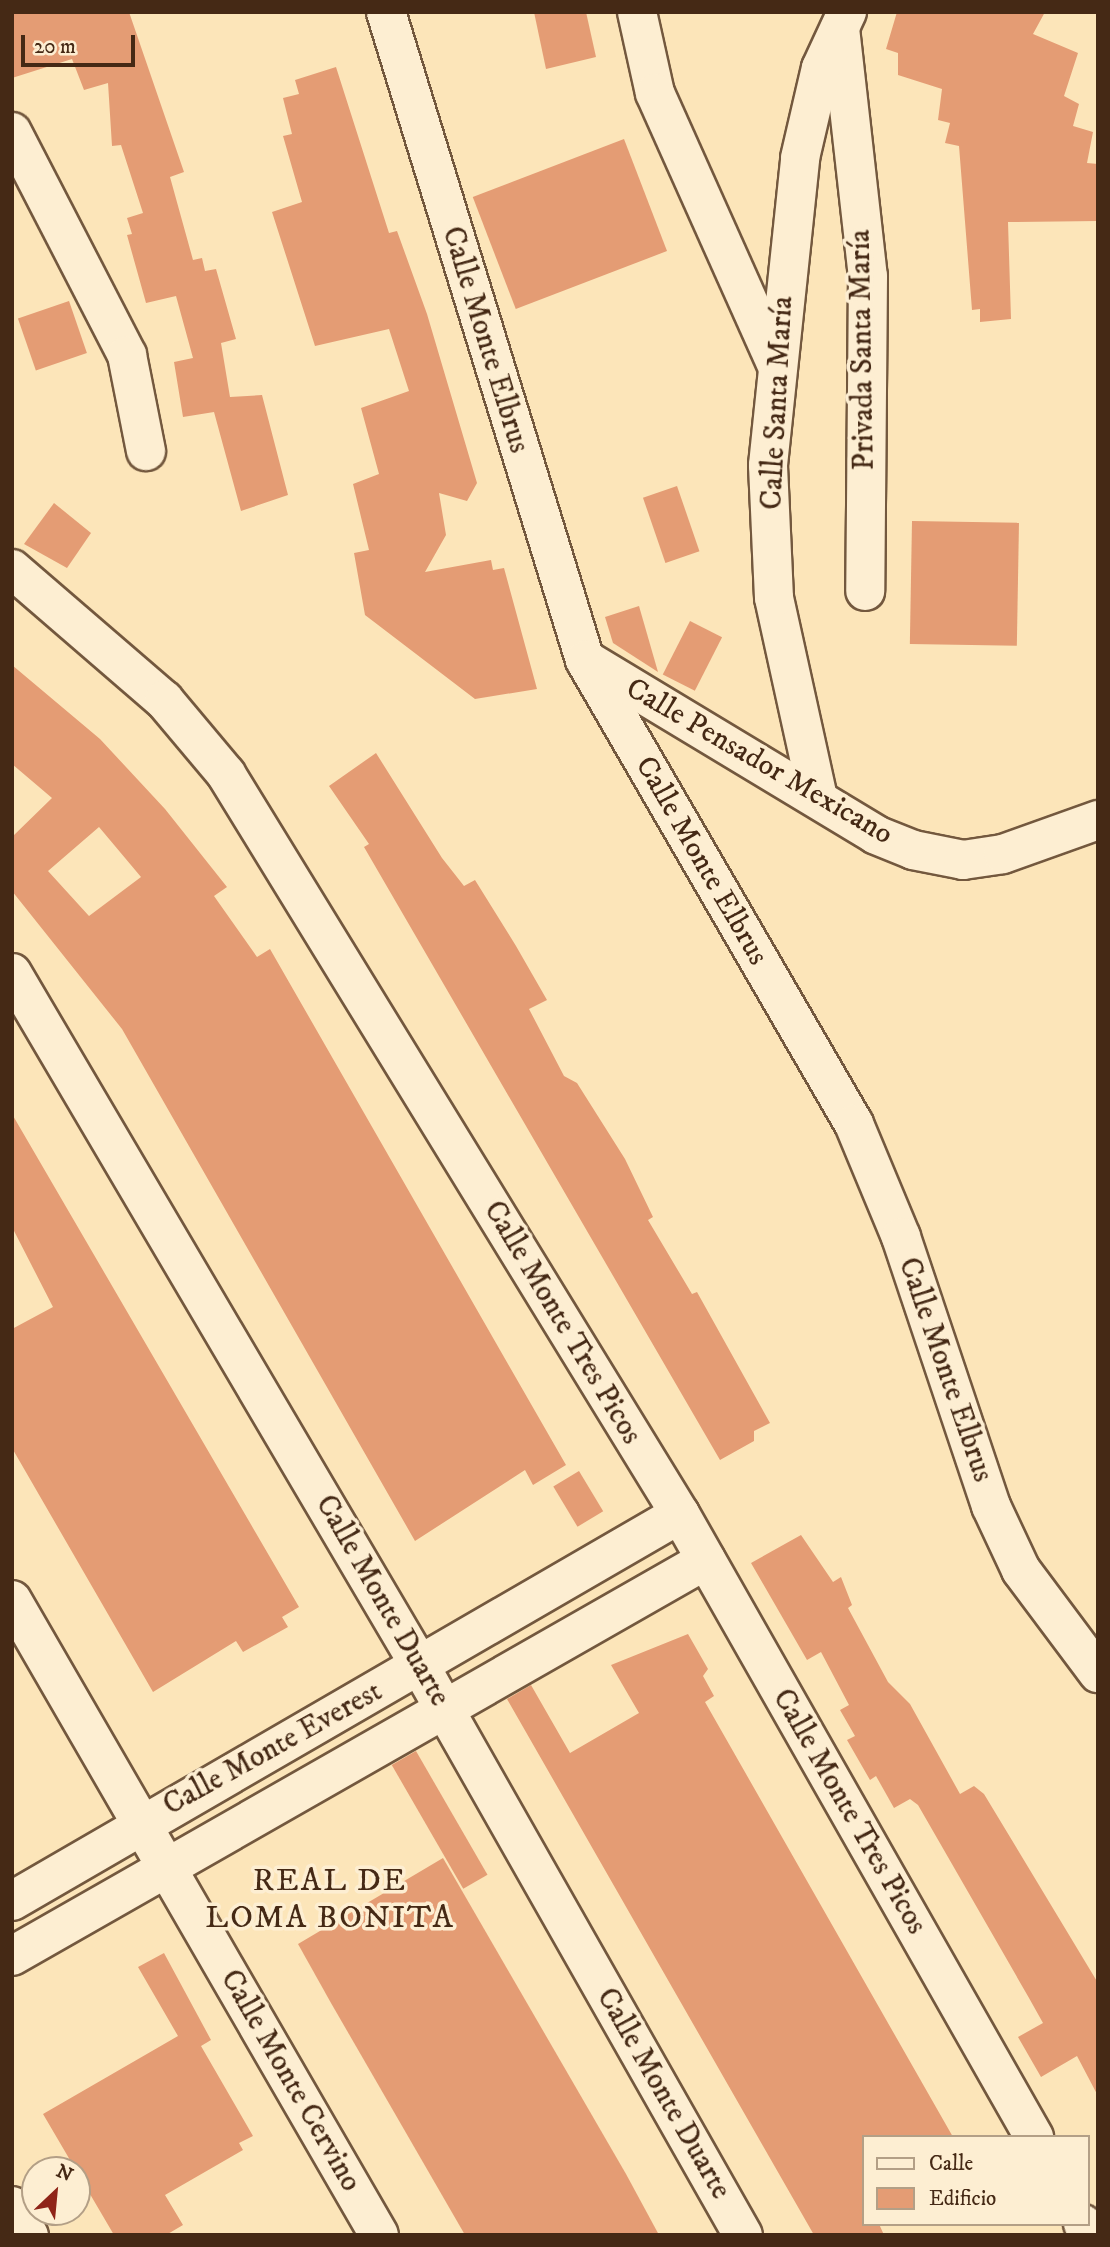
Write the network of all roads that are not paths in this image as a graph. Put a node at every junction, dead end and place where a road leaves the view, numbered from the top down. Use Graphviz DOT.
graph roads {
  1 [pos="386,12"];
  2 [pos="637,12"];
  3 [pos="843,19"];
  4 [pos="12,132"];
  5 [pos="776,363"];
  6 [pos="146,451"];
  7 [pos="12,569"];
  8 [pos="864,591"];
  9 [pos="584,660"];
  10 [pos="818,798"];
  11 [pos="1098,820"];
  12 [pos="12,973"];
  13 [pos="680,1514"];
  14 [pos="706,1560"];
  15 [pos="12,1600"];
  16 [pos="420,1665"];
  17 [pos="1098,1673"];
  18 [pos="446,1711"];
  19 [pos="142,1823"];
  20 [pos="166,1868"];
  21 [pos="12,1901"];
  22 [pos="12,1956"];
  23 [pos="1033,2135"];
  24 [pos="12,2206"];
  25 [pos="29,2235"];
  26 [pos="379,2235"];
  27 [pos="743,2235"];
  1 -- 9 [label="street, Calle Monte Elbrus"];
  2 -- 5 [label="street"];
  3 -- 5 [label="street, Calle Santa María"];
  3 -- 8 [label="street, Privada Santa María"];
  4 -- 6 [label="street"];
  5 -- 10 [label="street, Calle Santa María"];
  7 -- 13 [label="street, Calle Monte Tres Picos"];
  9 -- 10 [label="street, Calle Pensador Mexicano"];
  9 -- 17 [label="street, Calle Monte Elbrus"];
  10 -- 11 [label="street, Calle Pensador Mexicano"];
  12 -- 16 [label="street, Calle Monte Duarte"];
  13 -- 14 [label="street, Calle Monte Tres Picos"];
  13 -- 16 [label="street, Calle Monte Everest"];
  14 -- 18 [label="street, Calle Monte Everest"];
  14 -- 23 [label="street, Calle Monte Tres Picos"];
  15 -- 19 [label="street, Calle Monte Cervino"];
  16 -- 18 [label="street, Calle Monte Duarte"];
  16 -- 19 [label="street, Calle Monte Everest"];
  18 -- 20 [label="street, Calle Monte Everest"];
  18 -- 27 [label="street, Calle Monte Duarte"];
  19 -- 20 [label="street, Calle Monte Cervino"];
  19 -- 21 [label="street, Calle Monte Everest"];
  20 -- 22 [label="street, Calle Monte Everest"];
  20 -- 26 [label="street, Calle Monte Cervino"];
  24 -- 25 [label="street"];
}
